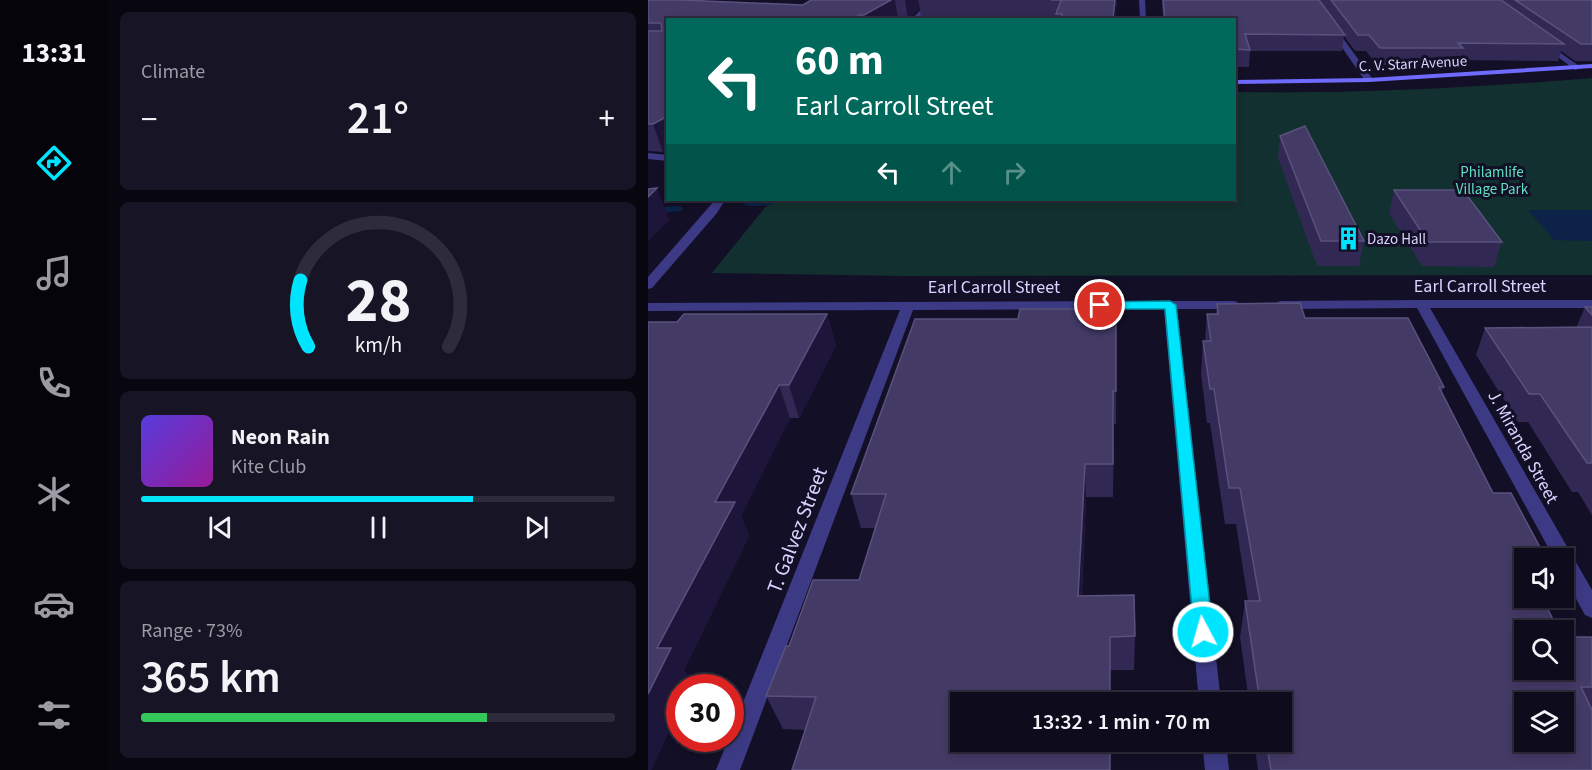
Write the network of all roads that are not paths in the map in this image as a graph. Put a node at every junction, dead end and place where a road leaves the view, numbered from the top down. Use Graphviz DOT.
graph roads {
  1 [pos="935,0"];
  2 [pos="1142,0"];
  3 [pos="1312,0"];
  4 [pos="916,18"];
  5 [pos="1143,18"];
  6 [pos="1535,38"];
  7 [pos="1592,66"];
  8 [pos="1578,68"];
  9 [pos="1369,80"];
  10 [pos="1236,82"];
  11 [pos="648,156"];
  12 [pos="666,158"];
  13 [pos="719,201"];
  14 [pos="648,285"];
  15 [pos="1421,304"];
  16 [pos="1592,304"];
  17 [pos="1170,305"];
  18 [pos="908,306"];
  19 [pos="648,307"];
  20 [pos="1592,609"];
  21 [pos="1209,692"];
  22 [pos="1215,752"];
  23 [pos="728,770"];
  24 [pos="1217,770"];
  1 -- 4 [label="street"];
  2 -- 5 [label="street"];
  3 -- 9 [label="street"];
  6 -- 8 [label="street"];
  7 -- 8 [label="main road, C. V. Starr Avenue"];
  8 -- 9 [label="main road, C. V. Starr Avenue"];
  9 -- 10 [label="main road, C. V. Starr Avenue"];
  11 -- 12 [label="street"];
  13 -- 14 [label="street"];
  15 -- 16 [label="street, Earl Carroll Street"];
  15 -- 17 [label="street, Earl Carroll Street"];
  15 -- 20 [label="street, J. Miranda Street"];
  17 -- 18 [label="street, Earl Carroll Street"];
  17 -- 21 [label="street"];
  18 -- 19 [label="street, Earl Carroll Street"];
  18 -- 23 [label="street, T. Galvez Street"];
  22 -- 24 [label="street"];
}
